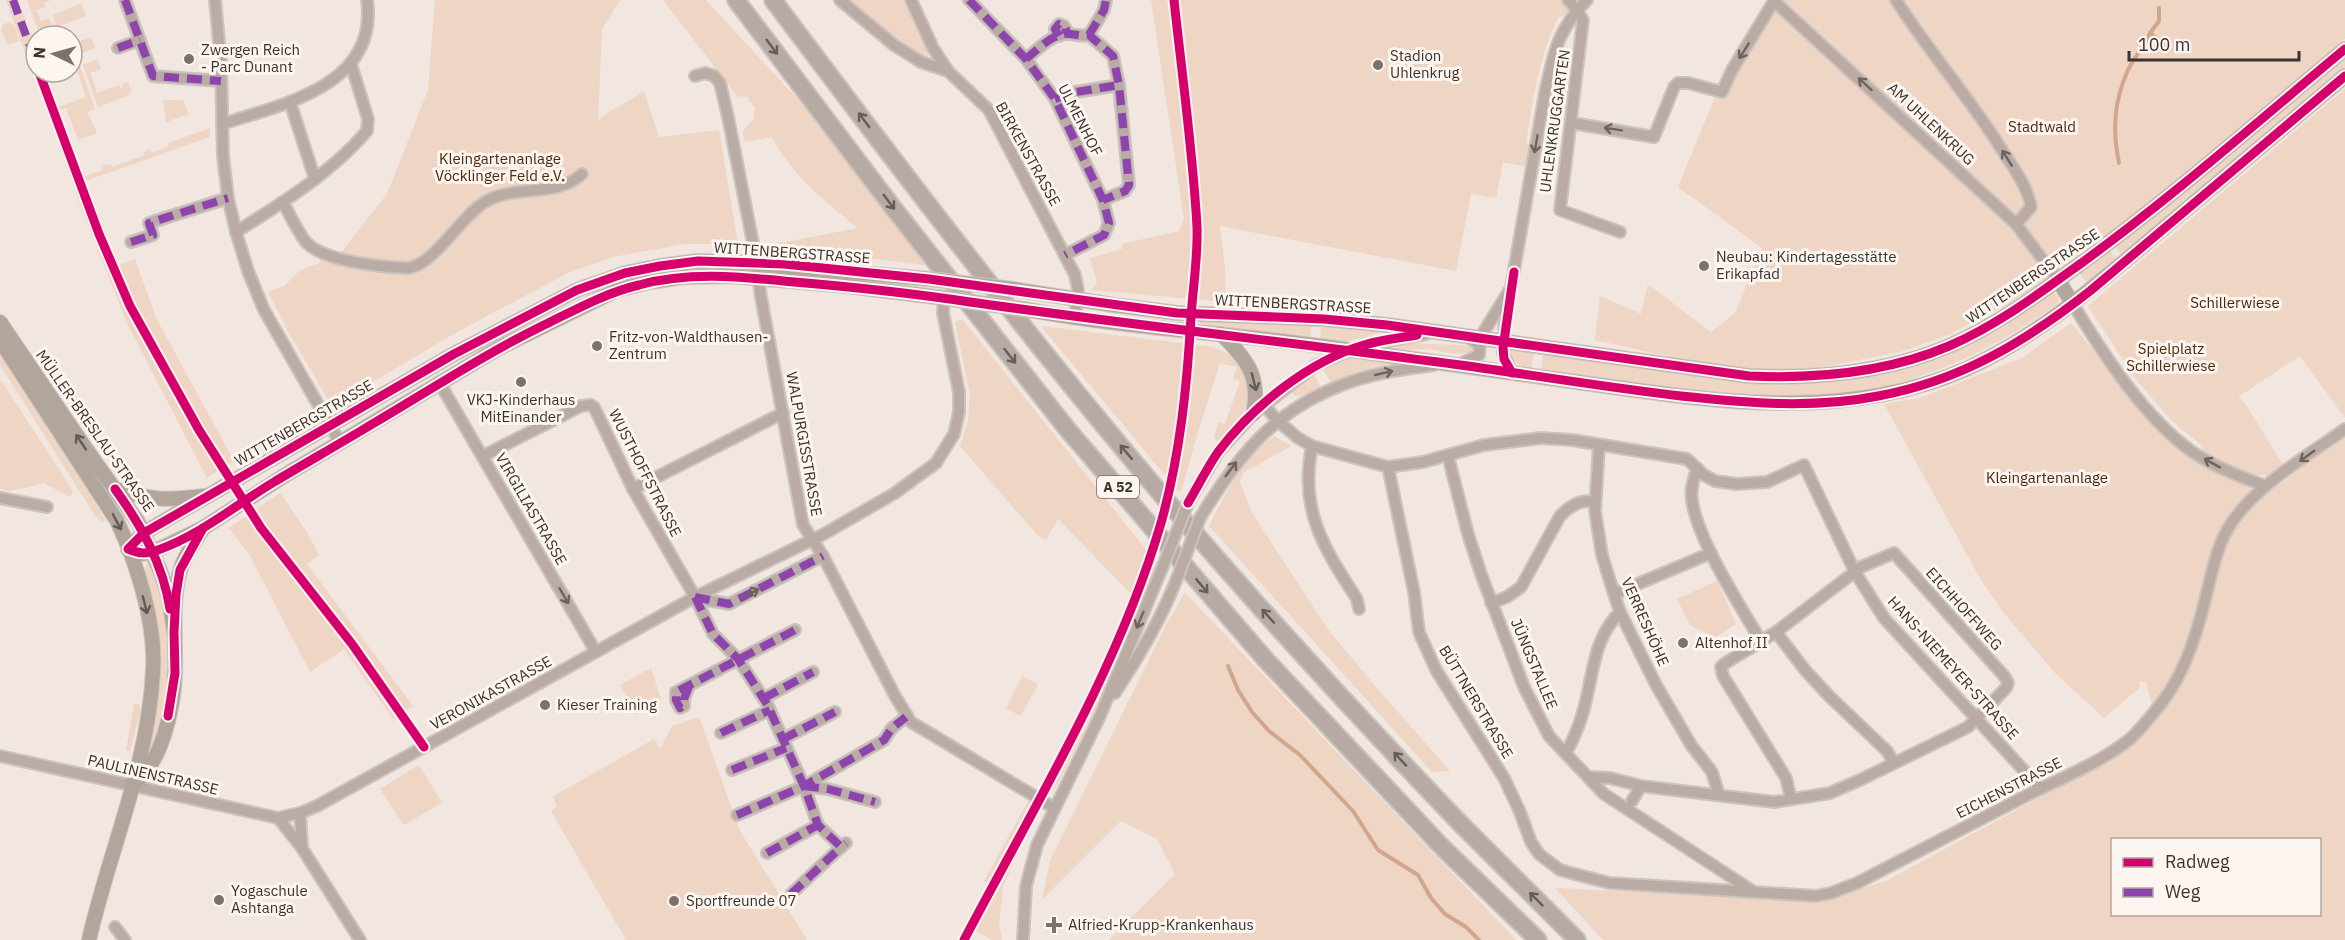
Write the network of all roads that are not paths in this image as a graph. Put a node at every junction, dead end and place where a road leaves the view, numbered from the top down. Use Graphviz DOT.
graph roads {
  1 [pos="125,0"];
  2 [pos="215,0"];
  3 [pos="367,0"];
  4 [pos="736,0"];
  5 [pos="840,0"];
  6 [pos="911,0"];
  7 [pos="969,0"];
  8 [pos="1106,0"];
  9 [pos="1568,0"];
  10 [pos="1587,0"];
  11 [pos="1896,0"];
  12 [pos="1774,1"];
  13 [pos="778,4"];
  14 [pos="1577,10"];
  15 [pos="1089,35"];
  16 [pos="140,40"];
  17 [pos="118,48"];
  18 [pos="2345,49"];
  19 [pos="1026,59"];
  20 [pos="351,64"];
  21 [pos="948,71"];
  22 [pos="695,75"];
  23 [pos="2345,76"];
  24 [pos="221,81"];
  25 [pos="1119,85"];
  26 [pos="1055,99"];
  27 [pos="290,102"];
  28 [pos="1572,123"];
  29 [pos="222,124"];
  30 [pos="582,174"];
  31 [pos="315,179"];
  32 [pos="228,198"];
  33 [pos="1103,200"];
  34 [pos="283,202"];
  35 [pos="2016,224"];
  36 [pos="236,232"];
  37 [pos="1620,232"];
  38 [pos="131,242"];
  39 [pos="1065,255"];
  40 [pos="756,262"];
  41 [pos="758,279"];
  42 [pos="2058,280"];
  43 [pos="1511,288"];
  44 [pos="944,298"];
  45 [pos="1077,299"];
  46 [pos="2073,304"];
  47 [pos="1075,318"];
  48 [pos="0,322"];
  49 [pos="1430,333"];
  50 [pos="1221,334"];
  51 [pos="1475,338"];
  52 [pos="0,340"];
  53 [pos="1503,340"];
  54 [pos="1350,350"];
  55 [pos="1451,364"];
  56 [pos="1512,373"];
  57 [pos="439,382"];
  58 [pos="1264,405"];
  59 [pos="783,413"];
  60 [pos="1253,414"];
  61 [pos="1278,421"];
  62 [pos="331,426"];
  63 [pos="2345,429"];
  64 [pos="340,443"];
  65 [pos="1599,445"];
  66 [pos="1312,446"];
  67 [pos="483,456"];
  68 [pos="1449,456"];
  69 [pos="1388,467"];
  70 [pos="1697,468"];
  71 [pos="2266,486"];
  72 [pos="115,489"];
  73 [pos="633,489"];
  74 [pos="208,495"];
  75 [pos="0,498"];
  76 [pos="1596,502"];
  77 [pos="47,507"];
  78 [pos="203,528"];
  79 [pos="144,533"];
  80 [pos="812,541"];
  81 [pos="128,549"];
  82 [pos="153,552"];
  83 [pos="1711,553"];
  84 [pos="823,556"];
  85 [pos="1855,572"];
  86 [pos="1614,594"];
  87 [pos="695,597"];
  88 [pos="1491,603"];
  89 [pos="1359,609"];
  90 [pos="1620,612"];
  91 [pos="795,630"];
  92 [pos="1776,632"];
  93 [pos="174,633"];
  94 [pos="1761,641"];
  95 [pos="596,652"];
  96 [pos="738,659"];
  97 [pos="813,672"];
  98 [pos="689,686"];
  99 [pos="764,698"];
  100 [pos="770,710"];
  101 [pos="836,712"];
  102 [pos="1100,716"];
  103 [pos="906,717"];
  104 [pos="1977,718"];
  105 [pos="721,733"];
  106 [pos="784,743"];
  107 [pos="1566,753"];
  108 [pos="0,756"];
  109 [pos="1894,763"];
  110 [pos="732,770"];
  111 [pos="1588,777"];
  112 [pos="131,785"];
  113 [pos="804,786"];
  114 [pos="1641,786"];
  115 [pos="2040,788"];
  116 [pos="1719,795"];
  117 [pos="1791,799"];
  118 [pos="1632,801"];
  119 [pos="875,802"];
  120 [pos="1054,808"];
  121 [pos="300,813"];
  122 [pos="737,815"];
  123 [pos="278,818"];
  124 [pos="818,825"];
  125 [pos="1531,842"];
  126 [pos="302,848"];
  127 [pos="767,853"];
  128 [pos="1757,893"];
  129 [pos="791,894"];
  130 [pos="115,927"];
  131 [pos="89,940"];
  132 [pos="125,940"];
  133 [pos="360,940"];
  134 [pos="1023,940"];
  135 [pos="1538,940"];
  136 [pos="1577,940"];
  1 -- 16 [label="street"];
  2 -- 24 [label="street"];
  3 -- 20 [label="street"];
  4 -- 135 [label="highway, A 52, one-way"];
  5 -- 21 [label="street, BIRKENSTRASSE"];
  6 -- 21 [label="street"];
  7 -- 19 [label="street, ULMENHOF"];
  8 -- 15 [label="street"];
  9 -- 14 [label="street"];
  10 -- 14 [label="street"];
  35 -- 11 [label="street, one-way"];
  12 -- 28 [label="street, one-way"];
  35 -- 12 [label="street, AM UHLENKRUG, one-way"];
  136 -- 13 [label="highway, A 52, one-way"];
  14 -- 28 [label="street, UHLENKRUGGARTEN"];
  14 -- 43 [label="street, one-way"];
  15 -- 19 [label="street"];
  15 -- 25 [label="street"];
  16 -- 17 [label="street"];
  16 -- 24 [label="street"];
  18 -- 42 [label="main road, WITTENBERGSTRASSE"];
  19 -- 26 [label="street, ULMENHOF"];
  20 -- 27 [label="street"];
  20 -- 31 [label="street"];
  21 -- 39 [label="street, BIRKENSTRASSE"];
  22 -- 40 [label="street, WALPURGISSTRASSE"];
  23 -- 46 [label="main road, WITTENBERGSTRASSE"];
  24 -- 29 [label="street"];
  25 -- 26 [label="street"];
  25 -- 33 [label="street"];
  26 -- 33 [label="street, ULMENHOF"];
  27 -- 29 [label="street"];
  27 -- 31 [label="street"];
  28 -- 37 [label="street, UHLENKRUGGARTEN"];
  29 -- 32 [label="street"];
  30 -- 34 [label="street"];
  31 -- 34 [label="street"];
  32 -- 36 [label="street"];
  32 -- 38 [label="street"];
  33 -- 39 [label="street, ULMENHOF"];
  34 -- 36 [label="street"];
  35 -- 42 [label="street, AM UHLENKRUG"];
  36 -- 62 [label="street"];
  39 -- 45 [label="street, BIRKENSTRASSE"];
  40 -- 41 [label="street, WALPURGISSTRASSE"];
  40 -- 45 [label="main road, WITTENBERGSTRASSE, bridge"];
  40 -- 62 [label="main road, WITTENBERGSTRASSE"];
  41 -- 44 [label="main road, WITTENBERGSTRASSE"];
  41 -- 57 [label="main road, WITTENBERGSTRASSE"];
  41 -- 59 [label="street, WALPURGISSTRASSE"];
  42 -- 46 [label="main road"];
  42 -- 53 [label="main road, WITTENBERGSTRASSE"];
  43 -- 51 [label="street"];
  43 -- 53 [label="street"];
  44 -- 47 [label="main road, WITTENBERGSTRASSE, bridge"];
  44 -- 80 [label="street, VERONIKASTRASSE"];
  45 -- 47 [label="street, BIRKENSTRASSE"];
  45 -- 49 [label="main road, WITTENBERGSTRASSE"];
  46 -- 56 [label="main road, WITTENBERGSTRASSE"];
  71 -- 46 [label="street, one-way"];
  47 -- 50 [label="main road, WITTENBERGSTRASSE"];
  72 -- 48 [label="main road, MÜLLER-BRESLAU-STRASSE, one-way"];
  49 -- 51 [label="main road, WITTENBERGSTRASSE"];
  49 -- 54 [label="street"];
  50 -- 54 [label="main road, WITTENBERGSTRASSE"];
  50 -- 60 [label="main road, one-way"];
  51 -- 53 [label="main road, WITTENBERGSTRASSE"];
  51 -- 55 [label="street"];
  52 -- 81 [label="main road, MÜLLER-BRESLAU-STRASSE, one-way"];
  53 -- 56 [label="street"];
  54 -- 55 [label="main road, WITTENBERGSTRASSE"];
  54 -- 58 [label="street"];
  55 -- 56 [label="main road, WITTENBERGSTRASSE"];
  61 -- 55 [label="street, one-way"];
  57 -- 64 [label="main road, WITTENBERGSTRASSE"];
  57 -- 67 [label="street, VIRGILIASTRASSE"];
  58 -- 60 [label="street"];
  58 -- 61 [label="street"];
  59 -- 73 [label="street"];
  59 -- 80 [label="street, WALPURGISSTRASSE"];
  60 -- 102 [label="street, one-way, bridge"];
  61 -- 66 [label="street"];
  102 -- 61 [label="street, one-way, bridge"];
  62 -- 64 [label="street"];
  62 -- 74 [label="main road, WITTENBERGSTRASSE"];
  63 -- 71 [label="street, EICHENSTRASSE, one-way"];
  64 -- 78 [label="main road, WITTENBERGSTRASSE"];
  65 -- 68 [label="street"];
  65 -- 70 [label="street"];
  65 -- 76 [label="street, VERRESHÖHE"];
  66 -- 69 [label="street"];
  66 -- 89 [label="street"];
  67 -- 73 [label="street, WUSTHOFFSTRASSE"];
  67 -- 95 [label="street, VIRGILIASTRASSE, one-way"];
  68 -- 69 [label="street"];
  68 -- 88 [label="street, JÜNGSTALLEE"];
  69 -- 125 [label="street, BÜTTNERSTRASSE"];
  70 -- 83 [label="street"];
  70 -- 85 [label="street, HANS-NIEMEYER-STRASSE"];
  71 -- 115 [label="street, EICHENSTRASSE"];
  72 -- 74 [label="main road, WITTENBERGSTRASSE"];
  72 -- 79 [label="main road, MÜLLER-BRESLAU-STRASSE"];
  73 -- 87 [label="street, WUSTHOFFSTRASSE"];
  74 -- 79 [label="main road, WITTENBERGSTRASSE"];
  75 -- 77 [label="street"];
  76 -- 86 [label="street, VERRESHÖHE"];
  76 -- 88 [label="street"];
  78 -- 82 [label="main road, WITTENBERGSTRASSE"];
  78 -- 93 [label="main road, MÜLLER-BRESLAU-STRASSE"];
  79 -- 81 [label="main road, WITTENBERGSTRASSE"];
  79 -- 82 [label="main road, MÜLLER-BRESLAU-STRASSE"];
  80 -- 84 [label="street, WALPURGISSTRASSE"];
  80 -- 87 [label="street, VERONIKASTRASSE"];
  81 -- 82 [label="main road"];
  81 -- 112 [label="main road, MÜLLER-BRESLAU-STRASSE, one-way"];
  82 -- 93 [label="main road, MÜLLER-BRESLAU-STRASSE"];
  83 -- 86 [label="street"];
  83 -- 94 [label="street"];
  87 -- 84 [label="street, one-way"];
  84 -- 103 [label="street, WALPURGISSTRASSE"];
  85 -- 92 [label="street"];
  85 -- 104 [label="street, HANS-NIEMEYER-STRASSE"];
  85 -- 104 [label="street, EICHHOFFWEG"];
  86 -- 90 [label="street, VERRESHÖHE"];
  87 -- 95 [label="street, VERONIKASTRASSE"];
  87 -- 96 [label="street, WUSTHOFFSTRASSE"];
  88 -- 107 [label="street, JÜNGSTALLEE"];
  90 -- 107 [label="street"];
  90 -- 116 [label="street, VERRESHÖHE"];
  91 -- 96 [label="street"];
  92 -- 94 [label="street"];
  92 -- 109 [label="street"];
  93 -- 112 [label="main road, MÜLLER-BRESLAU-STRASSE"];
  94 -- 117 [label="street"];
  95 -- 121 [label="street, VERONIKASTRASSE"];
  96 -- 98 [label="street"];
  96 -- 99 [label="street, WUSTHOFFSTRASSE"];
  97 -- 99 [label="street"];
  99 -- 100 [label="street, WUSTHOFFSTRASSE"];
  100 -- 105 [label="street"];
  100 -- 106 [label="street, WUSTHOFFSTRASSE"];
  101 -- 106 [label="street"];
  102 -- 120 [label="street"];
  103 -- 113 [label="street"];
  103 -- 120 [label="street, WALPURGISSTRASSE"];
  104 -- 109 [label="street"];
  104 -- 115 [label="street, HANS-NIEMEYER-STRASSE"];
  106 -- 110 [label="street"];
  106 -- 113 [label="street, WUSTHOFFSTRASSE"];
  107 -- 111 [label="street, JÜNGSTALLEE"];
  108 -- 112 [label="street, PAULINENSTRASSE"];
  109 -- 117 [label="street"];
  111 -- 114 [label="street"];
  111 -- 128 [label="street, JÜNGSTALLEE"];
  112 -- 123 [label="street, PAULINENSTRASSE"];
  112 -- 131 [label="main road"];
  113 -- 119 [label="street"];
  113 -- 122 [label="street"];
  113 -- 124 [label="street, WUSTHOFFSTRASSE"];
  114 -- 116 [label="street"];
  114 -- 118 [label="street"];
  115 -- 128 [label="street, EICHENSTRASSE"];
  116 -- 117 [label="street"];
  120 -- 134 [label="street"];
  121 -- 123 [label="street, PAULINENSTRASSE"];
  121 -- 126 [label="street"];
  123 -- 126 [label="street"];
  124 -- 127 [label="street"];
  124 -- 129 [label="street"];
  125 -- 128 [label="street, EICHENSTRASSE"];
  126 -- 133 [label="street"];
  130 -- 132 [label="street"];
}
